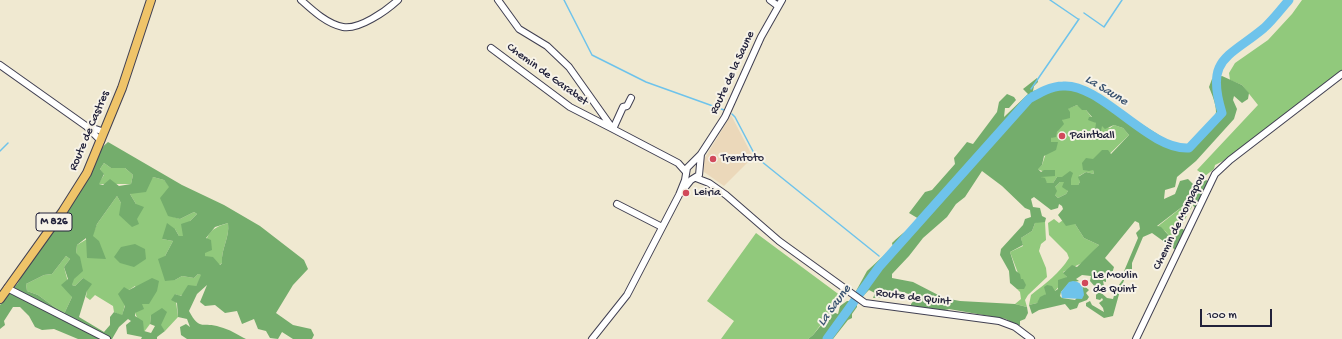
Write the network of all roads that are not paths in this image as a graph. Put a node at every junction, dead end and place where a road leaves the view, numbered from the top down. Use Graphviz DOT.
graph roads {
  1 [pos="151,0"];
  2 [pos="300,0"];
  3 [pos="398,0"];
  4 [pos="498,0"];
  5 [pos="770,0"];
  6 [pos="782,0"];
  7 [pos="778,6"];
  8 [pos="491,48"];
  9 [pos="0,66"];
  10 [pos="1342,74"];
  11 [pos="631,98"];
  12 [pos="86,126"];
  13 [pos="613,129"];
  14 [pos="104,132"];
  15 [pos="101,141"];
  16 [pos="701,154"];
  17 [pos="678,163"];
  18 [pos="691,165"];
  19 [pos="700,170"];
  20 [pos="686,172"];
  21 [pos="695,178"];
  22 [pos="709,183"];
  23 [pos="679,195"];
  24 [pos="617,204"];
  25 [pos="662,227"];
  26 [pos="8,288"];
  27 [pos="0,299"];
  28 [pos="107,339"];
  29 [pos="592,339"];
  30 [pos="1031,339"];
  31 [pos="1136,339"];
  1 -- 14 [label="main road, Route de Castres / M 826"];
  2 -- 3 [label="street"];
  4 -- 13 [label="street, Chemin de Garabet"];
  5 -- 7 [label="street"];
  6 -- 7 [label="street, Route de la Saune"];
  7 -- 16 [label="street, Route de la Saune"];
  8 -- 13 [label="street, Chemin de Garabet"];
  9 -- 12 [label="street"];
  10 -- 31 [label="street, Chemin de Monpapou"];
  11 -- 13 [label="street"];
  12 -- 14 [label="street"];
  12 -- 15 [label="street"];
  13 -- 17 [label="street, Chemin de Garabet"];
  14 -- 15 [label="main road, Route de Castres / M 826"];
  15 -- 26 [label="main road, Route de Castres / M 826"];
  16 -- 18 [label="street, Route de la Saune"];
  16 -- 19 [label="street, Route de la Saune"];
  17 -- 18 [label="street, Chemin de Garabet"];
  17 -- 20 [label="street, Chemin de Garabet"];
  18 -- 19 [label="street"];
  18 -- 20 [label="street"];
  19 -- 21 [label="street"];
  19 -- 22 [label="street, Route de Quint"];
  20 -- 21 [label="street"];
  20 -- 23 [label="street"];
  21 -- 22 [label="street, Route de Quint"];
  21 -- 23 [label="street"];
  22 -- 30 [label="street, Route de Quint"];
  23 -- 25 [label="street"];
  24 -- 25 [label="street"];
  25 -- 29 [label="street"];
  26 -- 27 [label="main road, Route de Castres / M 826"];
  26 -- 28 [label="street"];
}
